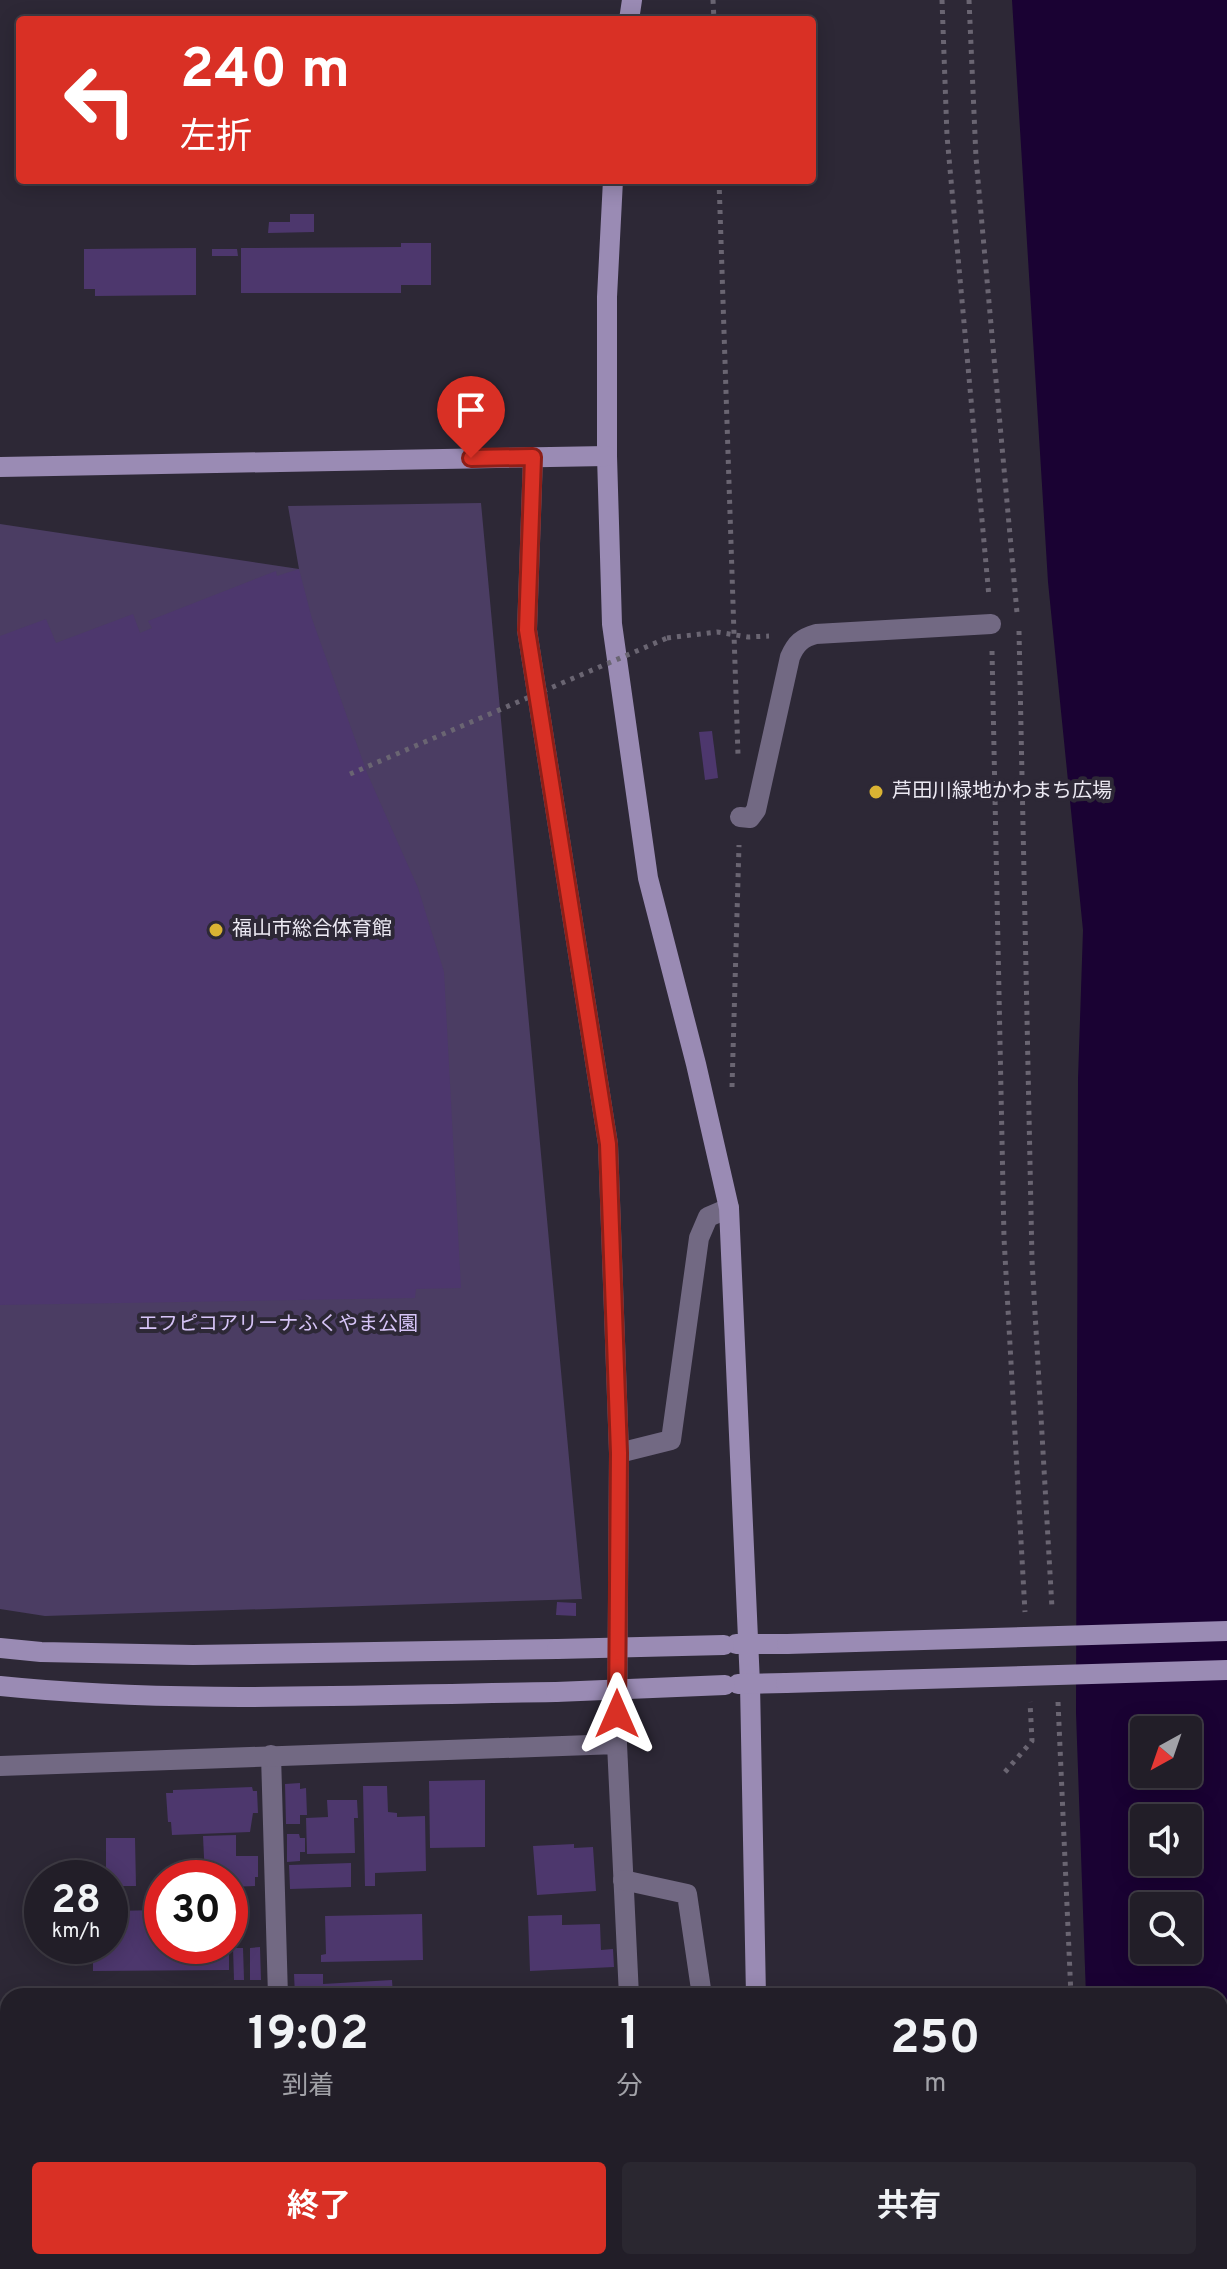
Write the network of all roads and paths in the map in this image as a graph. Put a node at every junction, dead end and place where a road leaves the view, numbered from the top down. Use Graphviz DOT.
graph roads {
  1 [pos="942,0"];
  2 [pos="969,0"];
  3 [pos="613,184"];
  4 [pos="719,184"];
  5 [pos="607,456"];
  6 [pos="533,457"];
  7 [pos="0,467"];
  8 [pos="1017,615"];
  9 [pos="991,624"];
  10 [pos="1019,631"];
  11 [pos="734,634"];
  12 [pos="781,635"];
  13 [pos="738,756"];
  14 [pos="350,774"];
  15 [pos="740,817"];
  16 [pos="732,1102"];
  17 [pos="729,1208"];
  18 [pos="619,1453"];
  19 [pos="1025,1615"];
  20 [pos="1053,1622"];
  21 [pos="1227,1631"];
  22 [pos="749,1643"];
  23 [pos="0,1648"];
  24 [pos="1227,1670"];
  25 [pos="750,1684"];
  26 [pos="0,1686"];
  27 [pos="1030,1694"];
  28 [pos="1058,1701"];
  29 [pos="617,1744"];
  30 [pos="271,1755"];
  31 [pos="0,1766"];
  32 [pos="1005,1772"];
  33 [pos="623,1880"];
  34 [pos="278,1988"];
  35 [pos="629,1988"];
  36 [pos="701,1988"];
  37 [pos="756,1988"];
  38 [pos="1071,1988"];
  1 -- 9 [label="path"];
  2 -- 8 [label="path"];
  3 -- 5 [label="street"];
  4 -- 11 [label="path"];
  5 -- 6 [label="street"];
  5 -- 17 [label="street"];
  6 -- 7 [label="street"];
  6 -- 18 [label="street"];
  9 -- 15 [label="street"];
  9 -- 19 [label="path"];
  10 -- 20 [label="path"];
  11 -- 12 [label="path"];
  11 -- 13 [label="path"];
  11 -- 14 [label="path, bridge"];
  15 -- 16 [label="path"];
  17 -- 18 [label="street"];
  17 -- 22 [label="street"];
  18 -- 29 [label="street"];
  21 -- 22 [label="street, bridge"];
  22 -- 23 [label="street, bridge"];
  22 -- 25 [label="street"];
  24 -- 25 [label="street, bridge"];
  25 -- 26 [label="street, bridge"];
  25 -- 37 [label="street"];
  27 -- 32 [label="path"];
  28 -- 38 [label="path"];
  29 -- 30 [label="street"];
  29 -- 33 [label="street"];
  30 -- 31 [label="street"];
  30 -- 34 [label="street"];
  33 -- 35 [label="street"];
  33 -- 36 [label="street"];
}
